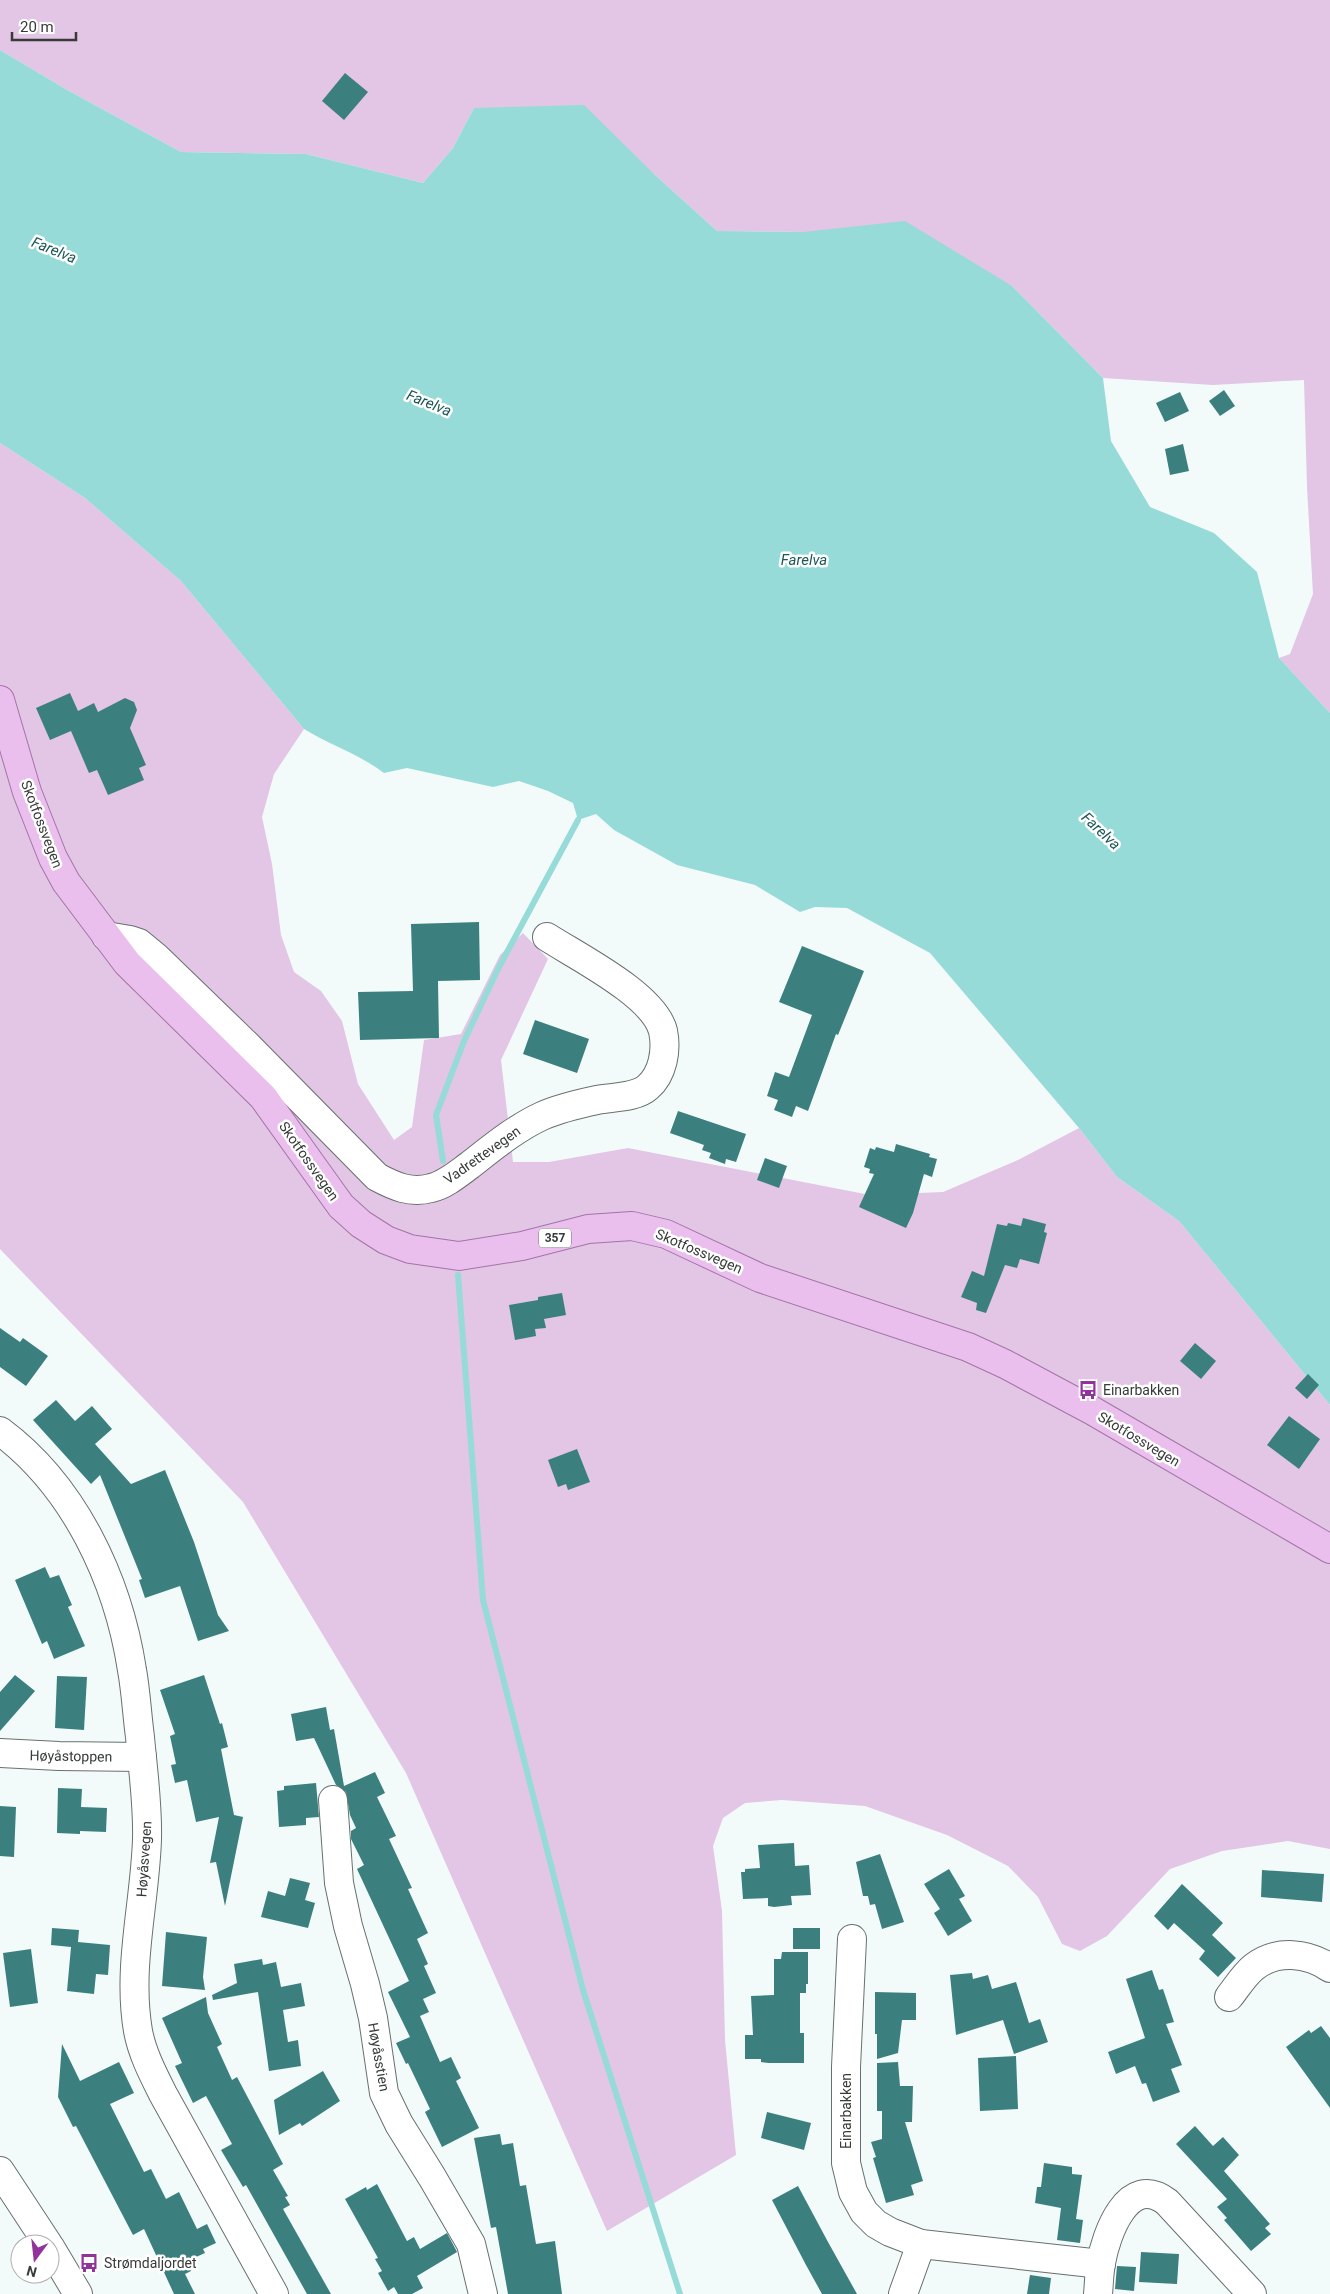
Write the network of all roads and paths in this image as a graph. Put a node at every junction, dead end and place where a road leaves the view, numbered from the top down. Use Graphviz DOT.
graph roads {
  1 [pos="0,700"];
  2 [pos="106,936"];
  3 [pos="547,937"];
  4 [pos="0,1431"];
  5 [pos="1330,1549"];
  6 [pos="0,1753"];
  7 [pos="142,1756"];
  8 [pos="333,1800"];
  9 [pos="852,1939"];
  10 [pos="1330,1968"];
  11 [pos="1230,1997"];
  12 [pos="0,2171"];
  13 [pos="41,2234"];
  14 [pos="921,2244"];
  15 [pos="60,2264"];
  16 [pos="1100,2264"];
  17 [pos="78,2294"];
  18 [pos="274,2294"];
  19 [pos="483,2294"];
  20 [pos="903,2294"];
  21 [pos="1098,2294"];
  22 [pos="1252,2294"];
  1 -- 2 [label="main road, Skotfossvegen / 357"];
  2 -- 3 [label="street, Vadrettevegen"];
  2 -- 5 [label="main road, Skotfossvegen / 357"];
  4 -- 7 [label="street, Høyåsvegen"];
  6 -- 7 [label="street, Høyåstoppen"];
  7 -- 18 [label="street, Høyåsvegen"];
  8 -- 19 [label="street, Høyåsstien"];
  9 -- 14 [label="street, Einarbakken"];
  10 -- 11 [label="street"];
  12 -- 13 [label="street"];
  14 -- 16 [label="street, Einarbakken"];
  14 -- 20 [label="street"];
  15 -- 17 [label="street"];
  16 -- 21 [label="street"];
  16 -- 22 [label="street"];
}
